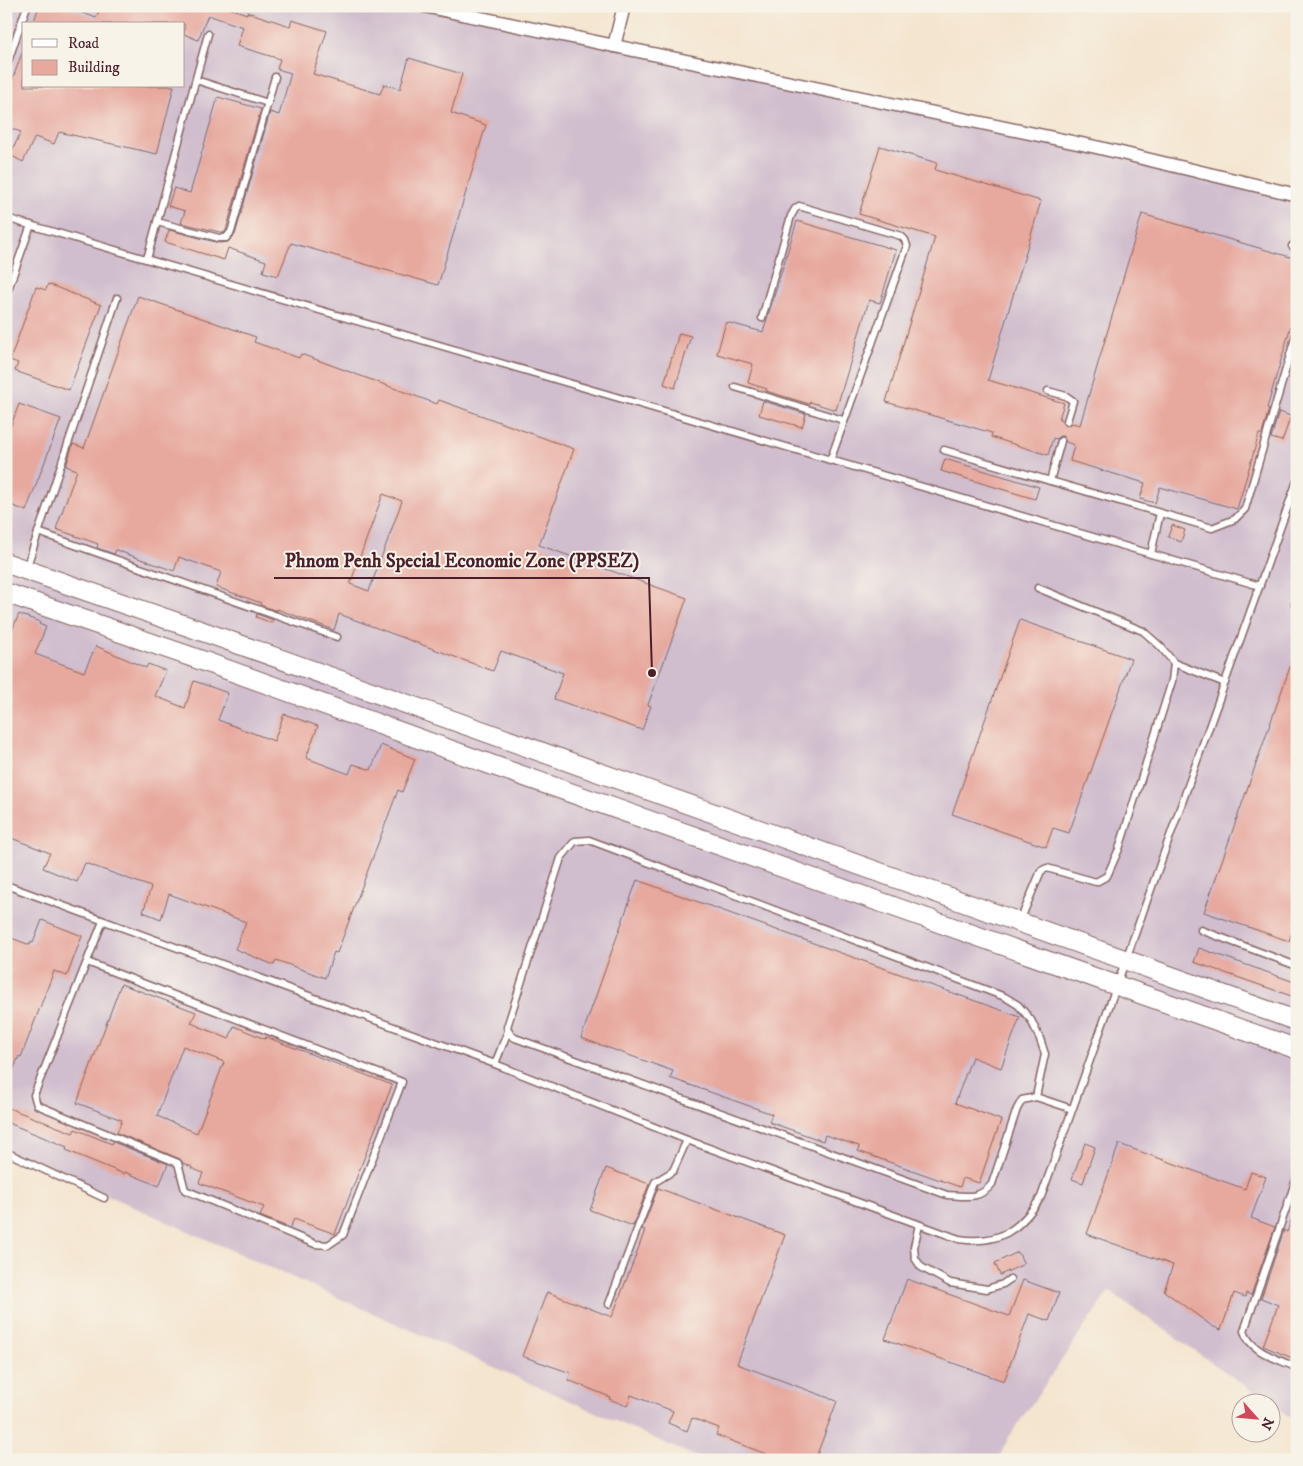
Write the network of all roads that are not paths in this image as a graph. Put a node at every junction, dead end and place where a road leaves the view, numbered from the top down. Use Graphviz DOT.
graph roads {
  1 [pos="10,6"];
  2 [pos="27,6"];
  3 [pos="424,6"];
  4 [pos="624,6"];
  5 [pos="6,15"];
  6 [pos="208,34"];
  7 [pos="614,46"];
  8 [pos="6,67"];
  9 [pos="275,77"];
  10 [pos="196,80"];
  11 [pos="268,103"];
  12 [pos="1297,195"];
  13 [pos="6,218"];
  14 [pos="157,222"];
  15 [pos="32,225"];
  16 [pos="147,259"];
  17 [pos="6,295"];
  18 [pos="117,298"];
  19 [pos="762,318"];
  20 [pos="1297,331"];
  21 [pos="735,387"];
  22 [pos="1048,391"];
  23 [pos="844,420"];
  24 [pos="1067,421"];
  25 [pos="1061,440"];
  26 [pos="944,450"];
  27 [pos="830,461"];
  28 [pos="1297,480"];
  29 [pos="1050,481"];
  30 [pos="1160,513"];
  31 [pos="38,532"];
  32 [pos="1150,554"];
  33 [pos="6,563"];
  34 [pos="26,570"];
  35 [pos="1260,586"];
  36 [pos="1038,588"];
  37 [pos="6,593"];
  38 [pos="337,637"];
  39 [pos="1174,663"];
  40 [pos="1225,683"];
  41 [pos="502,738"];
  42 [pos="492,765"];
  43 [pos="6,885"];
  44 [pos="103,921"];
  45 [pos="1019,922"];
  46 [pos="1201,930"];
  47 [pos="1125,960"];
  48 [pos="87,962"];
  49 [pos="1297,966"];
  50 [pos="1116,985"];
  51 [pos="1297,1021"];
  52 [pos="508,1031"];
  53 [pos="1297,1049"];
  54 [pos="495,1064"];
  55 [pos="1036,1097"];
  56 [pos="1072,1109"];
  57 [pos="687,1140"];
  58 [pos="6,1152"];
  59 [pos="1297,1176"];
  60 [pos="104,1198"];
  61 [pos="919,1225"];
  62 [pos="1010,1279"];
  63 [pos="609,1304"];
  64 [pos="1297,1368"];
  1 -- 5 [label="lane"];
  2 -- 8 [label="lane"];
  3 -- 7 [label="street"];
  4 -- 7 [label="street"];
  6 -- 10 [label="lane"];
  7 -- 12 [label="street"];
  9 -- 11 [label="lane"];
  10 -- 11 [label="lane"];
  10 -- 14 [label="lane"];
  11 -- 14 [label="lane"];
  13 -- 15 [label="lane"];
  14 -- 16 [label="lane"];
  15 -- 16 [label="lane"];
  15 -- 17 [label="lane"];
  16 -- 27 [label="lane"];
  18 -- 31 [label="lane"];
  19 -- 23 [label="lane"];
  20 -- 30 [label="lane"];
  21 -- 23 [label="lane"];
  22 -- 24 [label="lane"];
  23 -- 27 [label="lane"];
  25 -- 29 [label="lane"];
  26 -- 29 [label="lane"];
  27 -- 32 [label="lane"];
  28 -- 35 [label="lane"];
  29 -- 30 [label="lane"];
  30 -- 32 [label="lane"];
  31 -- 34 [label="lane"];
  31 -- 38 [label="lane"];
  32 -- 35 [label="lane"];
  33 -- 34 [label="street"];
  34 -- 41 [label="street"];
  35 -- 40 [label="lane"];
  36 -- 39 [label="lane"];
  37 -- 42 [label="street"];
  39 -- 40 [label="lane"];
  39 -- 45 [label="lane"];
  40 -- 47 [label="lane"];
  41 -- 42 [label="street"];
  41 -- 45 [label="street"];
  42 -- 50 [label="street"];
  43 -- 44 [label="lane"];
  44 -- 48 [label="lane"];
  44 -- 54 [label="lane"];
  45 -- 47 [label="street"];
  46 -- 49 [label="lane"];
  47 -- 50 [label="lane"];
  47 -- 51 [label="street"];
  48 -- 48 [label="lane"];
  50 -- 53 [label="street"];
  50 -- 56 [label="lane"];
  52 -- 54 [label="lane"];
  52 -- 55 [label="lane"];
  52 -- 55 [label="lane"];
  54 -- 57 [label="lane"];
  55 -- 56 [label="lane"];
  56 -- 61 [label="lane"];
  57 -- 61 [label="lane"];
  57 -- 63 [label="lane"];
  58 -- 60 [label="lane"];
  59 -- 64 [label="lane"];
  61 -- 62 [label="lane"];
}
